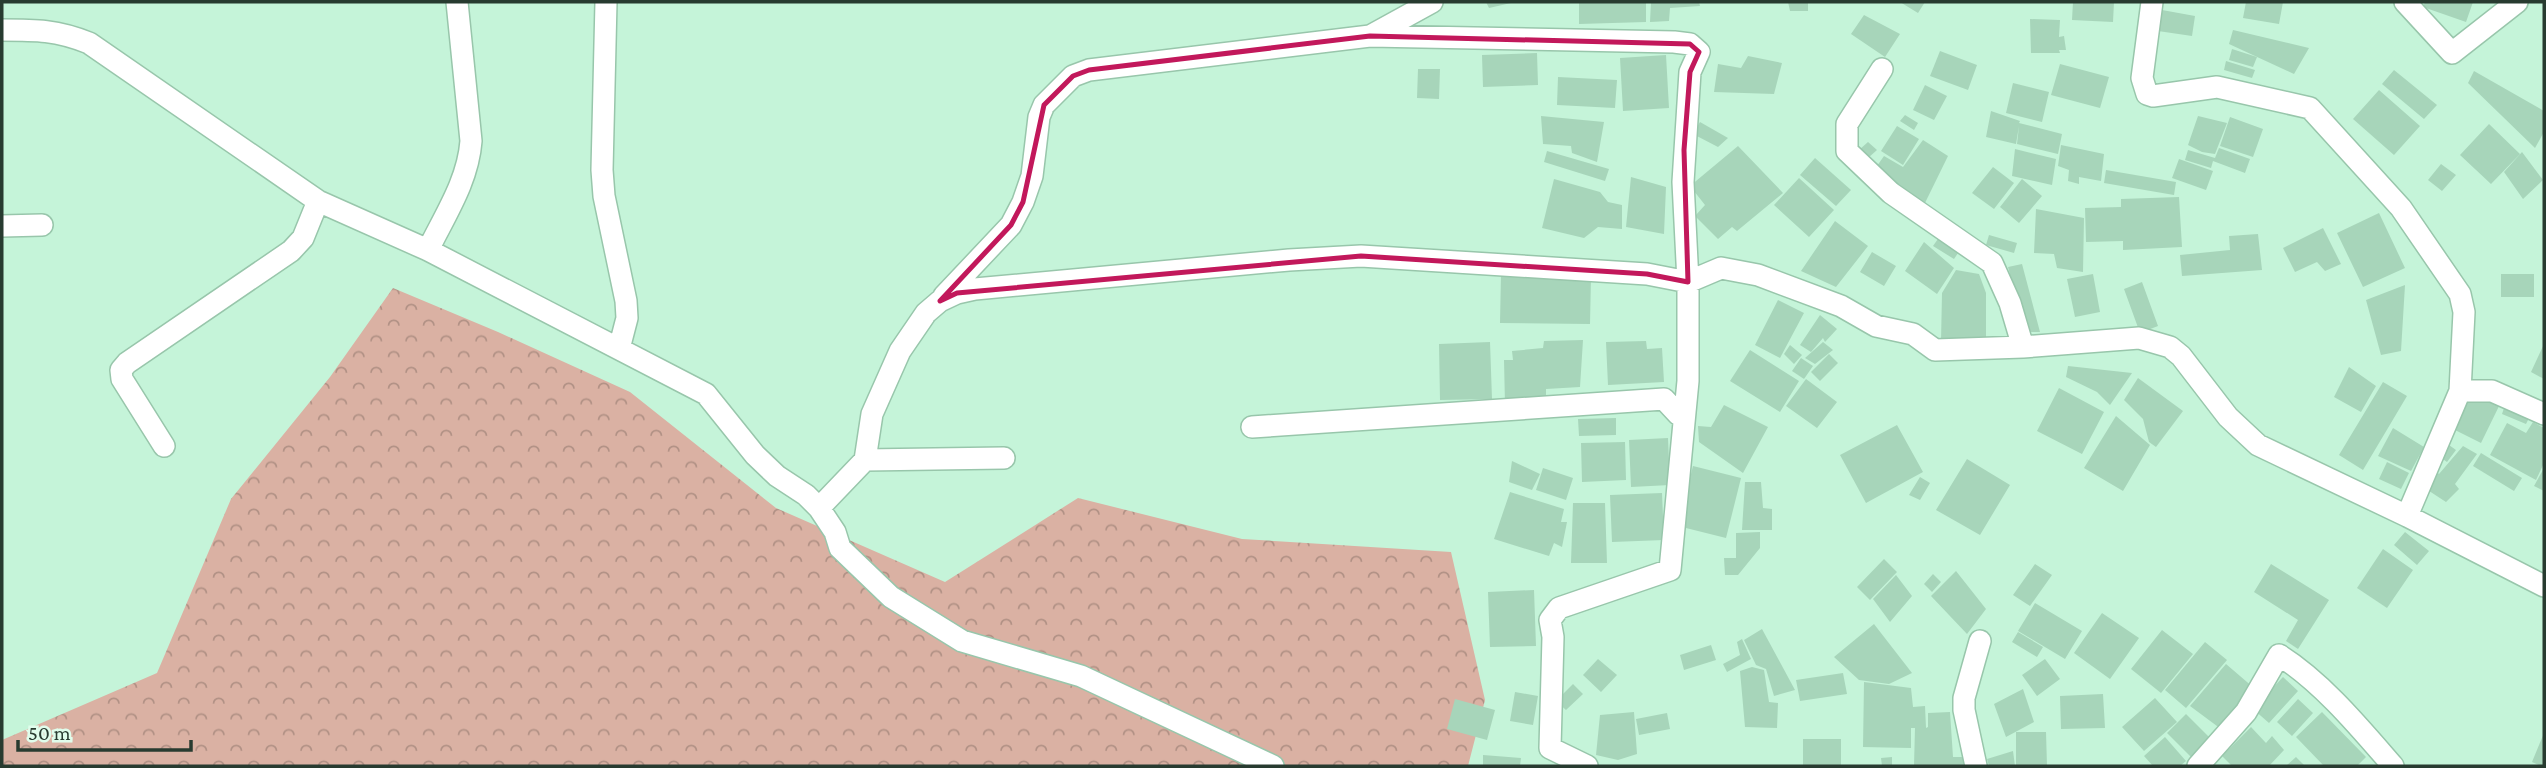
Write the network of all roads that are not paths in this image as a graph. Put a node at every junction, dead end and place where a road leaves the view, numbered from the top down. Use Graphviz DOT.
graph roads {
  1 [pos="457,2"];
  2 [pos="606,2"];
  3 [pos="1432,2"];
  4 [pos="2152,2"];
  5 [pos="2405,2"];
  6 [pos="2517,2"];
  7 [pos="2,30"];
  8 [pos="1370,36"];
  9 [pos="1882,69"];
  10 [pos="317,201"];
  11 [pos="42,225"];
  12 [pos="2,226"];
  13 [pos="428,250"];
  14 [pos="1688,282"];
  15 [pos="940,300"];
  16 [pos="2023,347"];
  17 [pos="619,349"];
  18 [pos="2460,391"];
  19 [pos="1685,412"];
  20 [pos="2544,414"];
  21 [pos="1252,427"];
  22 [pos="164,446"];
  23 [pos="1004,458"];
  24 [pos="865,460"];
  25 [pos="819,508"];
  26 [pos="2407,516"];
  27 [pos="2544,586"];
  28 [pos="1980,641"];
  29 [pos="2385,764"];
  30 [pos="1273,766"];
  31 [pos="1587,766"];
  32 [pos="1976,766"];
  33 [pos="2198,766"];
  1 -- 13 [label="street"];
  2 -- 17 [label="street"];
  3 -- 8 [label="street"];
  4 -- 18 [label="street"];
  5 -- 6 [label="street"];
  7 -- 10 [label="street"];
  8 -- 14 [label="street"];
  8 -- 15 [label="street"];
  9 -- 16 [label="street"];
  10 -- 13 [label="street"];
  10 -- 22 [label="street"];
  11 -- 12 [label="street"];
  13 -- 17 [label="street"];
  14 -- 15 [label="street"];
  14 -- 16 [label="street"];
  14 -- 19 [label="street"];
  15 -- 24 [label="street"];
  16 -- 26 [label="street"];
  17 -- 25 [label="street"];
  18 -- 20 [label="street"];
  18 -- 26 [label="street"];
  19 -- 21 [label="street"];
  19 -- 31 [label="street"];
  23 -- 24 [label="street"];
  24 -- 25 [label="street"];
  25 -- 30 [label="street"];
  26 -- 27 [label="street"];
  28 -- 32 [label="street"];
  29 -- 33 [label="street"];
}
